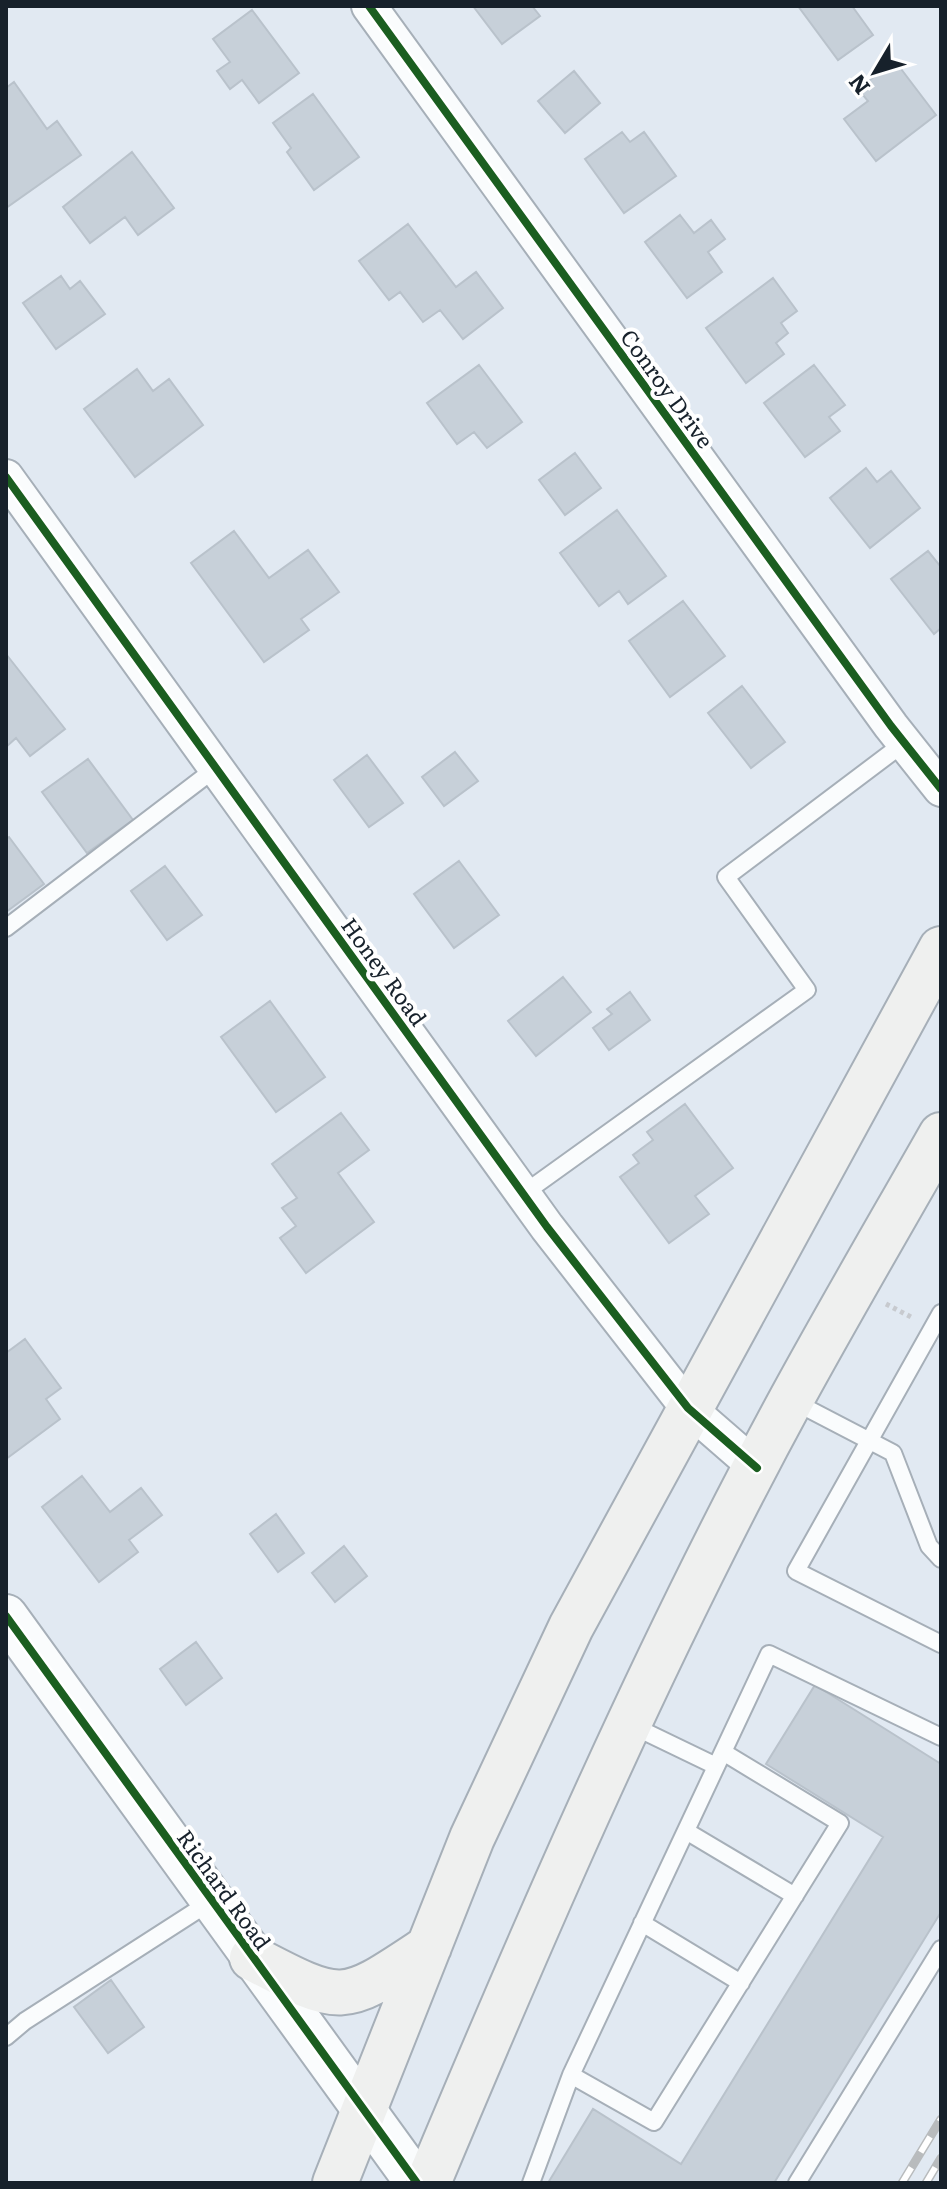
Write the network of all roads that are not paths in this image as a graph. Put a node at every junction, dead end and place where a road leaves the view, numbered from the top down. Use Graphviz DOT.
graph roads {
  1 [pos="369,6"];
  2 [pos="6,477"];
  3 [pos="904,743"];
  4 [pos="216,768"];
  5 [pos="941,789"];
  6 [pos="6,928"];
  7 [pos="941,949"];
  8 [pos="941,1135"];
  9 [pos="523,1194"];
  10 [pos="941,1313"];
  11 [pos="791,1400"];
  12 [pos="688,1408"];
  13 [pos="869,1441"];
  14 [pos="757,1468"];
  15 [pos="941,1559"];
  16 [pos="6,1616"];
  17 [pos="941,1644"];
  18 [pos="629,1724"];
  19 [pos="941,1737"];
  20 [pos="720,1759"];
  21 [pos="686,1831"];
  22 [pos="795,1896"];
  23 [pos="212,1901"];
  24 [pos="642,1923"];
  25 [pos="429,1947"];
  26 [pos="941,1949"];
  27 [pos="252,1958"];
  28 [pos="741,1983"];
  29 [pos="6,2037"];
  30 [pos="571,2075"];
  31 [pos="364,2112"];
  32 [pos="335,2183"];
  33 [pos="417,2183"];
  34 [pos="428,2183"];
  35 [pos="531,2183"];
  36 [pos="797,2183"];
  1 -- 3 [label="street, Conroy Drive"];
  2 -- 4 [label="street, Honey Road"];
  3 -- 5 [label="street, Conroy Drive"];
  3 -- 9 [label="lane"];
  4 -- 6 [label="lane"];
  4 -- 9 [label="street, Honey Road"];
  7 -- 12 [label="main road"];
  8 -- 11 [label="main road"];
  9 -- 12 [label="street, Honey Road"];
  10 -- 13 [label="lane"];
  11 -- 13 [label="lane"];
  11 -- 14 [label="main road"];
  12 -- 14 [label="street, Honey Road"];
  12 -- 25 [label="main road"];
  13 -- 15 [label="lane"];
  13 -- 17 [label="lane"];
  14 -- 18 [label="main road"];
  16 -- 23 [label="street, Richard Road"];
  18 -- 20 [label="lane"];
  18 -- 34 [label="main road"];
  19 -- 20 [label="lane"];
  20 -- 21 [label="lane"];
  20 -- 22 [label="lane"];
  21 -- 22 [label="lane"];
  21 -- 24 [label="lane"];
  22 -- 28 [label="lane"];
  23 -- 27 [label="street, Richard Road"];
  23 -- 29 [label="lane"];
  24 -- 28 [label="lane"];
  24 -- 30 [label="lane"];
  25 -- 27 [label="main road"];
  25 -- 31 [label="main road"];
  26 -- 36 [label="lane"];
  27 -- 31 [label="street, Richard Road"];
  28 -- 30 [label="lane"];
  30 -- 35 [label="lane"];
  31 -- 32 [label="main road"];
  31 -- 33 [label="street, Richard Road"];
}
